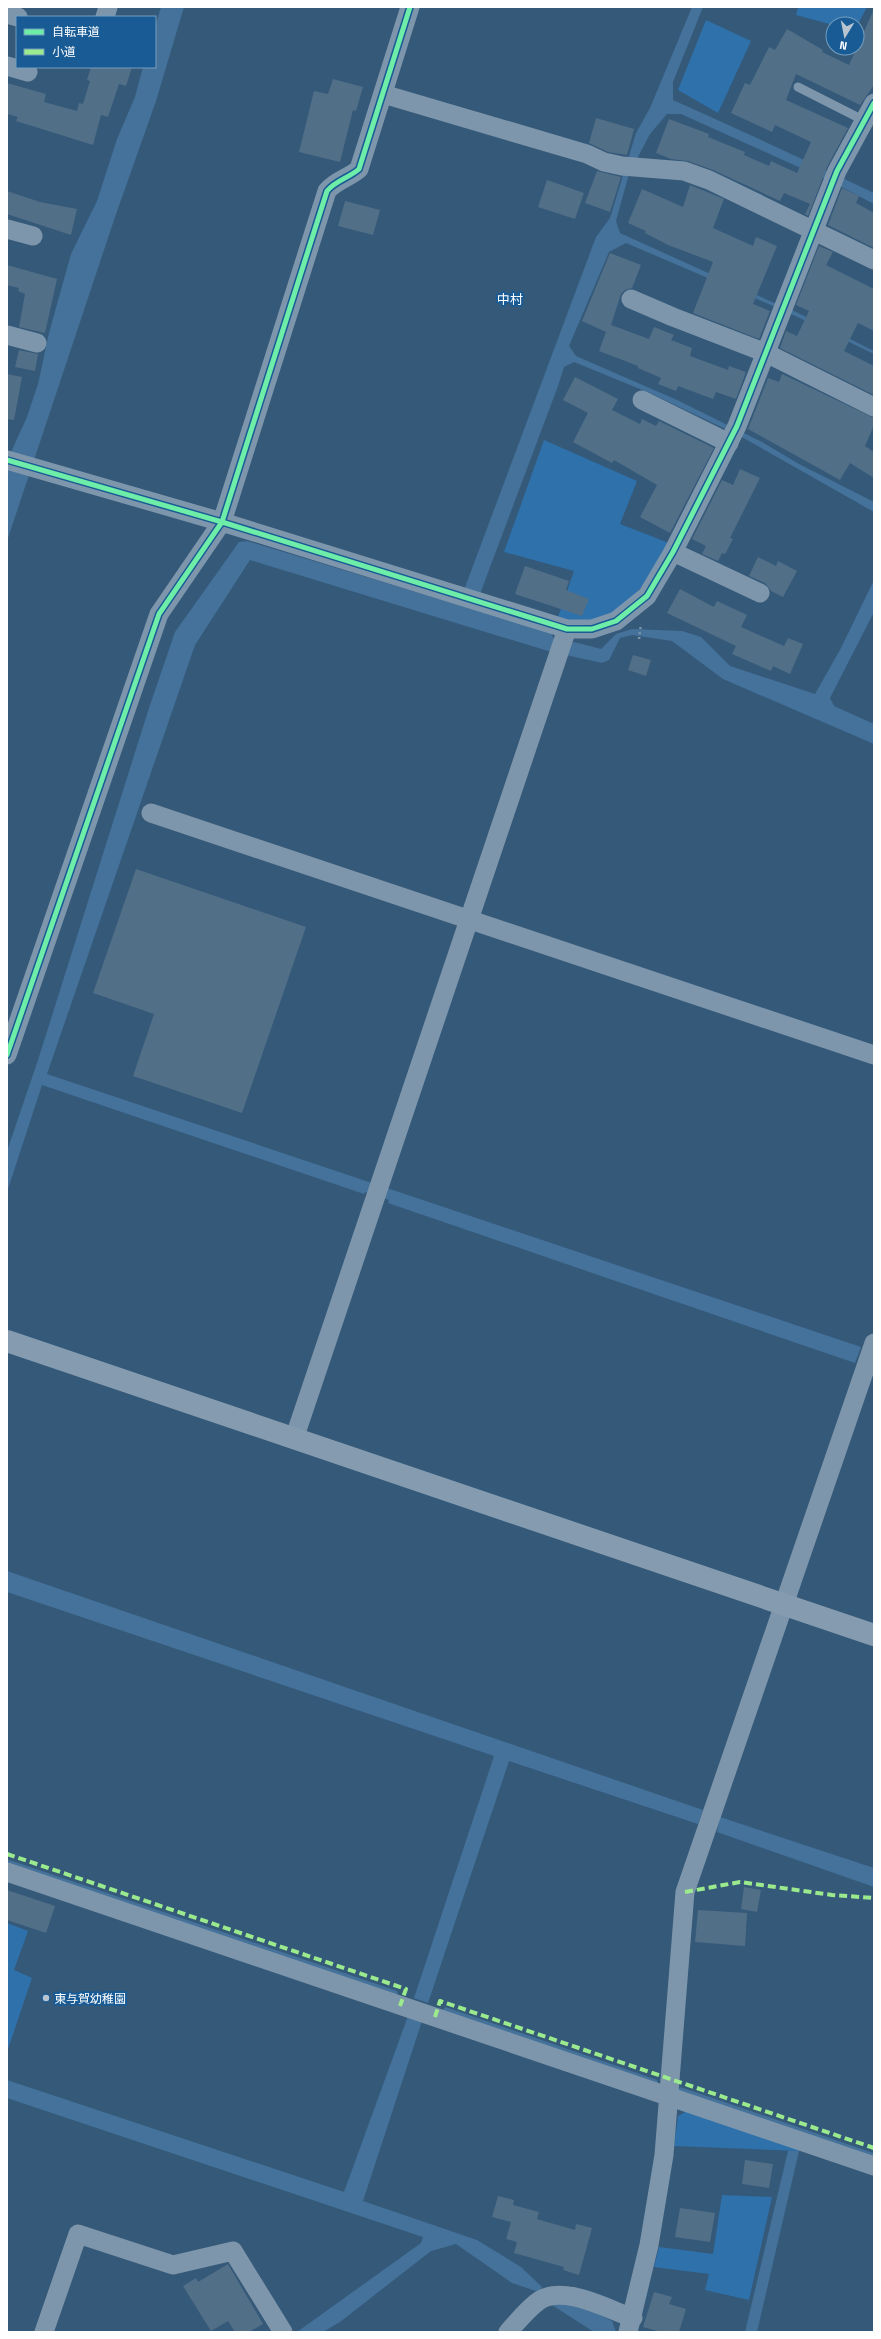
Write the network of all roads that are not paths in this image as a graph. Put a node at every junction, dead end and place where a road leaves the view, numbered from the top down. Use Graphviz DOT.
graph roads {
  1 [pos="410,7"];
  2 [pos="7,66"];
  3 [pos="28,72"];
  4 [pos="798,87"];
  5 [pos="383,94"];
  6 [pos="874,103"];
  7 [pos="865,121"];
  8 [pos="7,229"];
  9 [pos="814,230"];
  10 [pos="33,236"];
  11 [pos="874,260"];
  12 [pos="631,299"];
  13 [pos="7,335"];
  14 [pos="37,343"];
  15 [pos="766,353"];
  16 [pos="642,400"];
  17 [pos="874,407"];
  18 [pos="733,435"];
  19 [pos="7,460"];
  20 [pos="222,522"];
  21 [pos="673,552"];
  22 [pos="760,593"];
  23 [pos="565,634"];
  24 [pos="151,813"];
  25 [pos="470,919"];
  26 [pos="7,1055"];
  27 [pos="874,1055"];
  28 [pos="7,1341"];
  29 [pos="874,1344"];
  30 [pos="294,1439"];
  31 [pos="784,1604"];
  32 [pos="874,1635"];
  33 [pos="7,1872"];
  34 [pos="670,2097"];
  35 [pos="874,2166"];
  36 [pos="630,2325"];
  37 [pos="44,2332"];
  38 [pos="283,2332"];
  39 [pos="508,2332"];
  1 -- 5 [label="street"];
  2 -- 3 [label="street"];
  4 -- 7 [label="lane"];
  5 -- 9 [label="street"];
  5 -- 20 [label="street"];
  6 -- 7 [label="street"];
  7 -- 9 [label="street"];
  8 -- 10 [label="street"];
  9 -- 11 [label="street"];
  9 -- 15 [label="street"];
  12 -- 15 [label="street"];
  13 -- 14 [label="street"];
  15 -- 17 [label="street"];
  15 -- 18 [label="street"];
  16 -- 18 [label="street"];
  18 -- 21 [label="street"];
  19 -- 20 [label="street"];
  20 -- 23 [label="street"];
  20 -- 26 [label="street"];
  21 -- 22 [label="street"];
  21 -- 23 [label="street"];
  23 -- 25 [label="street"];
  24 -- 25 [label="street"];
  25 -- 27 [label="street"];
  25 -- 30 [label="street"];
  28 -- 30 [label="street"];
  29 -- 31 [label="street"];
  30 -- 31 [label="street"];
  31 -- 32 [label="street"];
  31 -- 34 [label="street"];
  33 -- 34 [label="street"];
  34 -- 35 [label="street"];
  34 -- 36 [label="street"];
  36 -- 39 [label="street"];
  37 -- 38 [label="street"];
}
